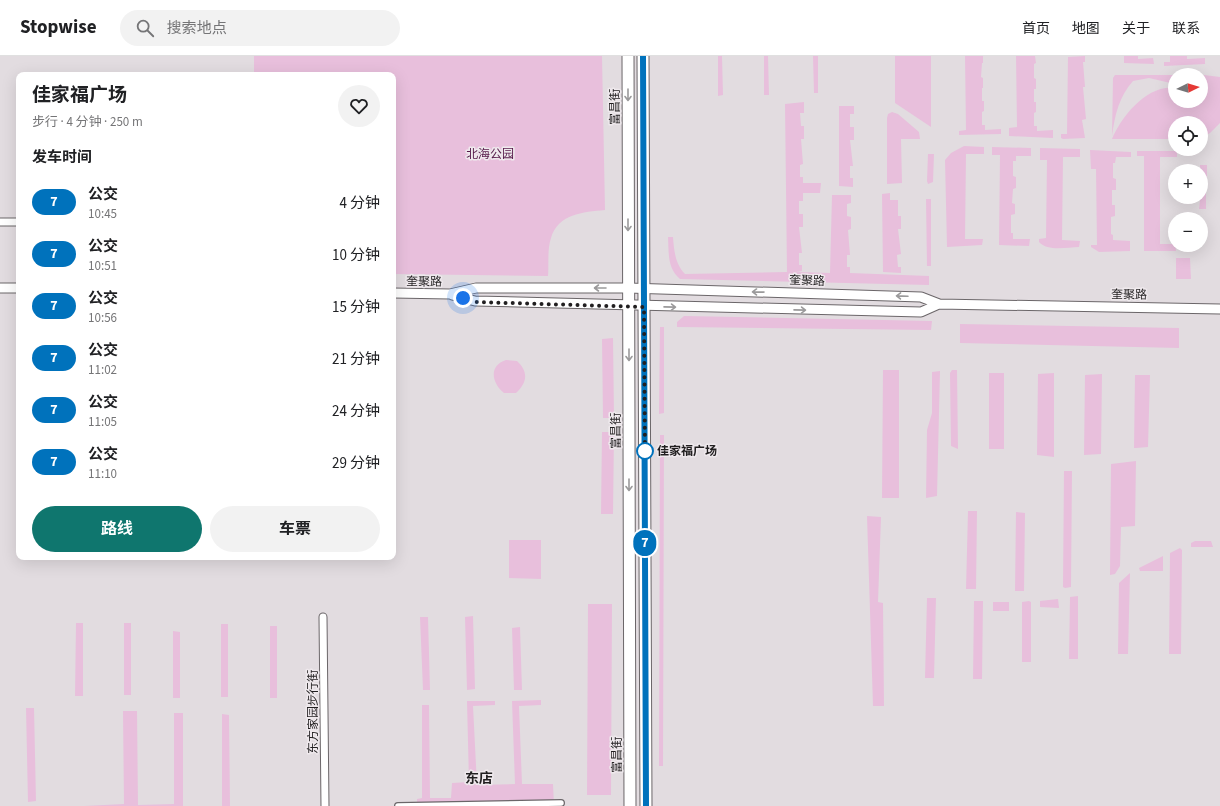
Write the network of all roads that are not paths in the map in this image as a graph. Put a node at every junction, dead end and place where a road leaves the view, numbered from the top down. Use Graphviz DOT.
graph roads {
  1 [pos="628,56"];
  2 [pos="643,56"];
  3 [pos="0,222"];
  4 [pos="16,222"];
  5 [pos="0,288"];
  6 [pos="16,288"];
  7 [pos="628,288"];
  8 [pos="644,290"];
  9 [pos="396,293"];
  10 [pos="450,294"];
  11 [pos="939,304"];
  12 [pos="628,305"];
  13 [pos="644,307"];
  14 [pos="1220,309"];
  15 [pos="323,617"];
  16 [pos="561,803"];
  17 [pos="325,806"];
  18 [pos="398,806"];
  19 [pos="630,806"];
  20 [pos="646,806"];
  1 -- 7 [label="main road, 富昌街, one-way"];
  2 -- 8 [label="main road"];
  3 -- 4 [label="street"];
  5 -- 6 [label="street"];
  7 -- 8 [label="street, 奎聚路"];
  7 -- 10 [label="street, 奎聚路, one-way"];
  7 -- 12 [label="main road, 富昌街"];
  11 -- 8 [label="street, 奎聚路, one-way"];
  8 -- 13 [label="main road"];
  9 -- 10 [label="street, 奎聚路"];
  10 -- 12 [label="street"];
  13 -- 11 [label="street, one-way"];
  11 -- 14 [label="street, 奎聚路"];
  12 -- 13 [label="street"];
  12 -- 19 [label="main road, 富昌街, one-way"];
  13 -- 20 [label="main road"];
  15 -- 17 [label="street, 东方家园步行街"];
  16 -- 18 [label="street"];
}
